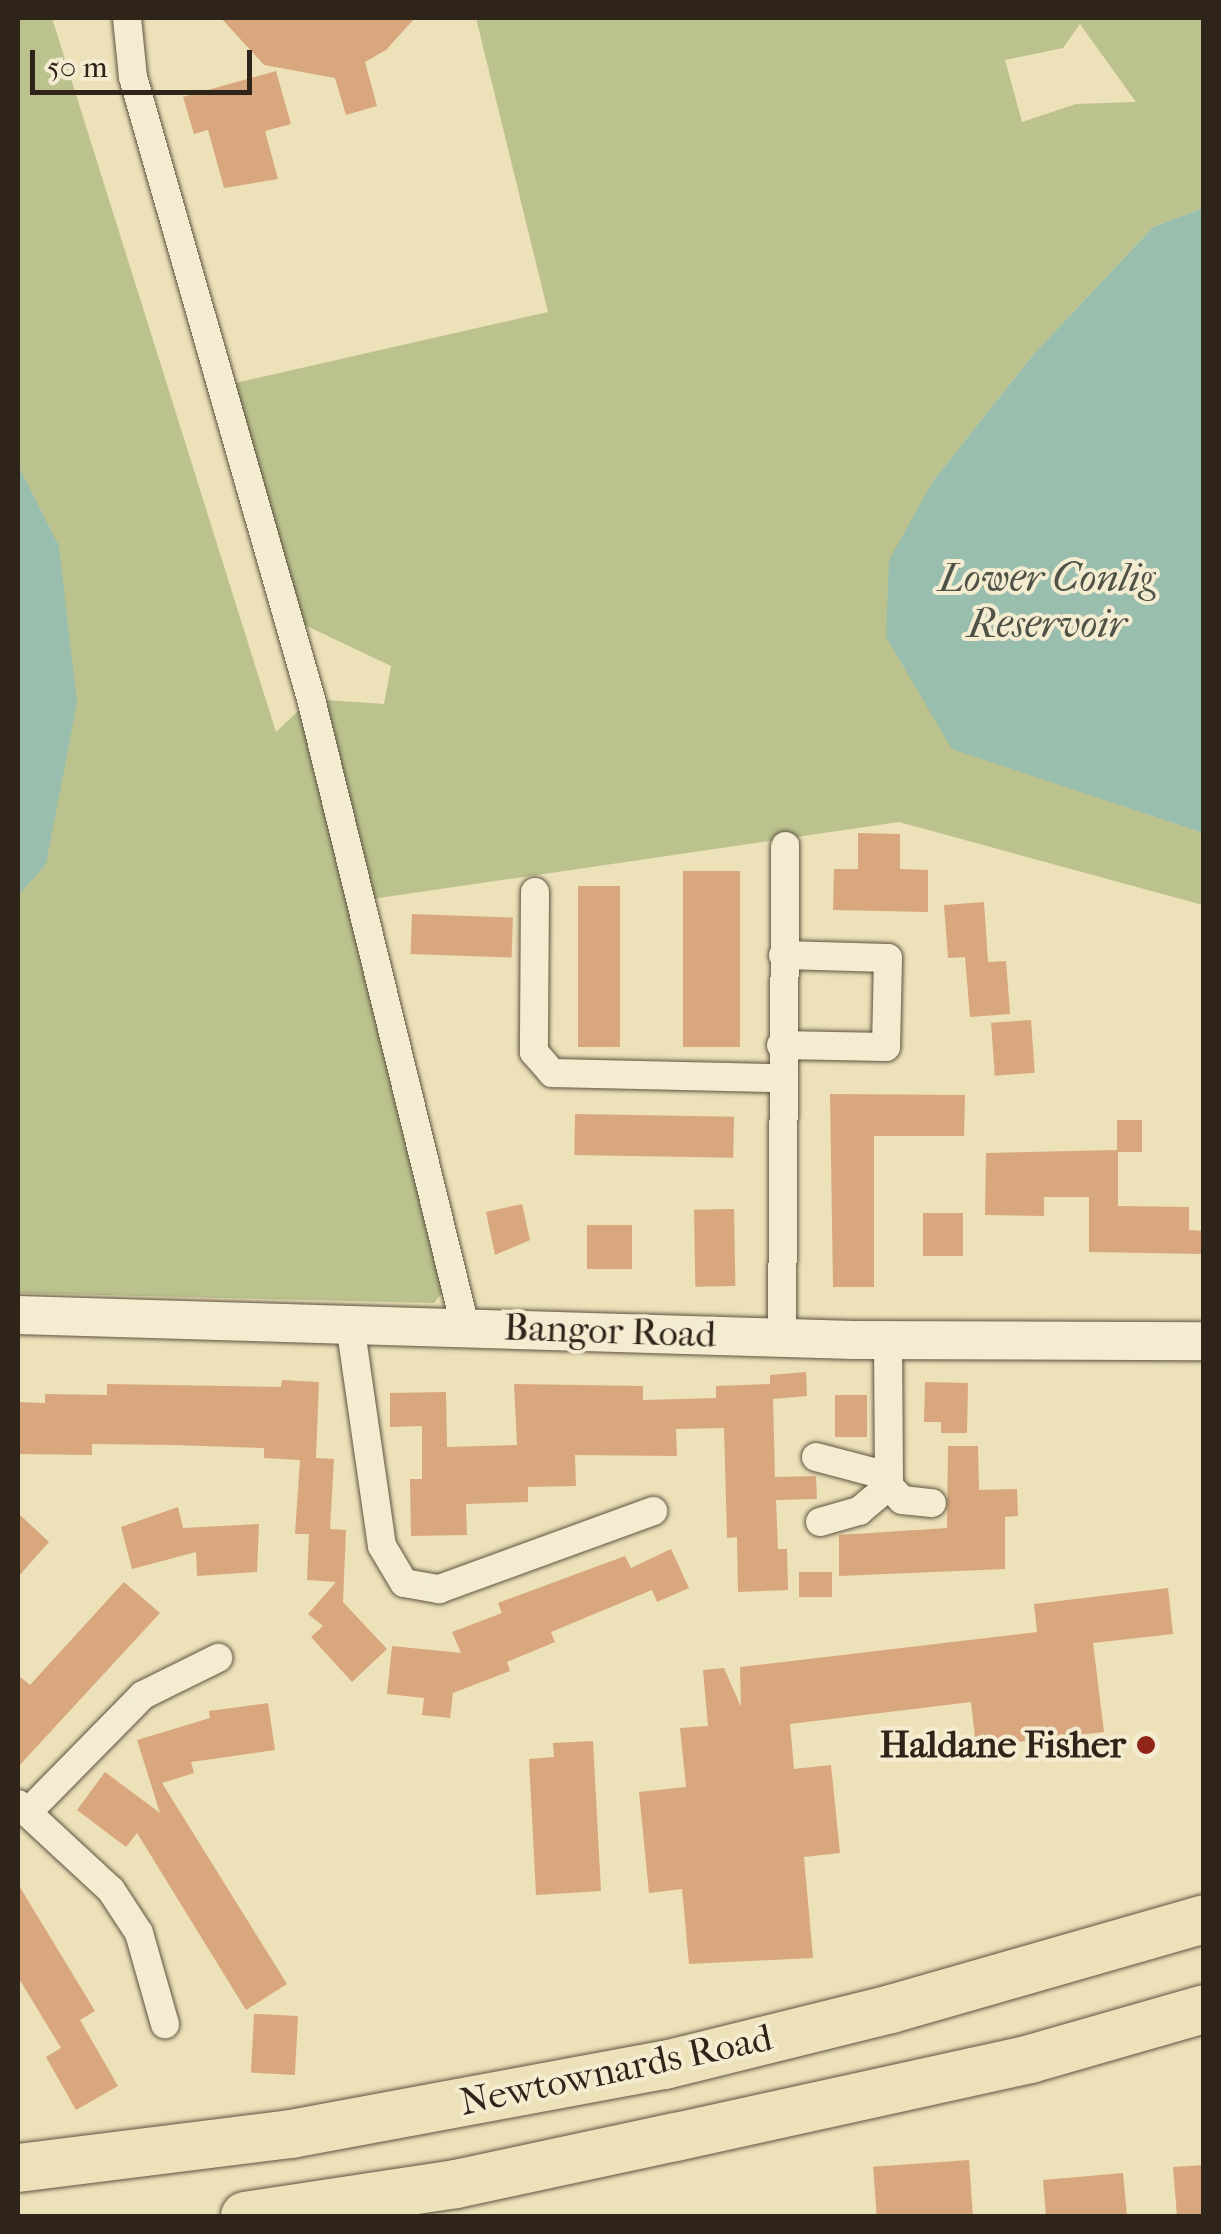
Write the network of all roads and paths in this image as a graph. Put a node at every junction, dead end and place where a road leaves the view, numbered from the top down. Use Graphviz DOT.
graph roads {
  1 [pos="127,18"];
  2 [pos="785,846"];
  3 [pos="535,892"];
  4 [pos="783,955"];
  5 [pos="781,1045"];
  6 [pos="780,1078"];
  7 [pos="18,1315"];
  8 [pos="350,1324"];
  9 [pos="465,1326"];
  10 [pos="782,1338"];
  11 [pos="1204,1340"];
  12 [pos="888,1341"];
  13 [pos="816,1457"];
  14 [pos="888,1481"];
  15 [pos="932,1504"];
  16 [pos="653,1511"];
  17 [pos="820,1522"];
  18 [pos="218,1658"];
  19 [pos="24,1807"];
  20 [pos="1204,1919"];
  21 [pos="1204,2009"];
  22 [pos="165,2024"];
  23 [pos="18,2168"];
  24 [pos="246,2216"];
  1 -- 9 [label="street"];
  2 -- 4 [label="street"];
  3 -- 6 [label="street"];
  4 -- 5 [label="street"];
  4 -- 5 [label="street"];
  5 -- 6 [label="street"];
  6 -- 10 [label="street"];
  7 -- 8 [label="street, Bangor Road"];
  8 -- 9 [label="street, Bangor Road"];
  8 -- 16 [label="street"];
  9 -- 10 [label="street, Bangor Road"];
  10 -- 12 [label="street, Bangor Road"];
  11 -- 12 [label="street, Bangor Road"];
  12 -- 14 [label="street"];
  13 -- 14 [label="street"];
  14 -- 15 [label="street"];
  14 -- 17 [label="street"];
  18 -- 19 [label="street"];
  19 -- 22 [label="street"];
  20 -- 23 [label="highway, Newtownards Road"];
  21 -- 24 [label="highway, Newtownards Road"];
}
